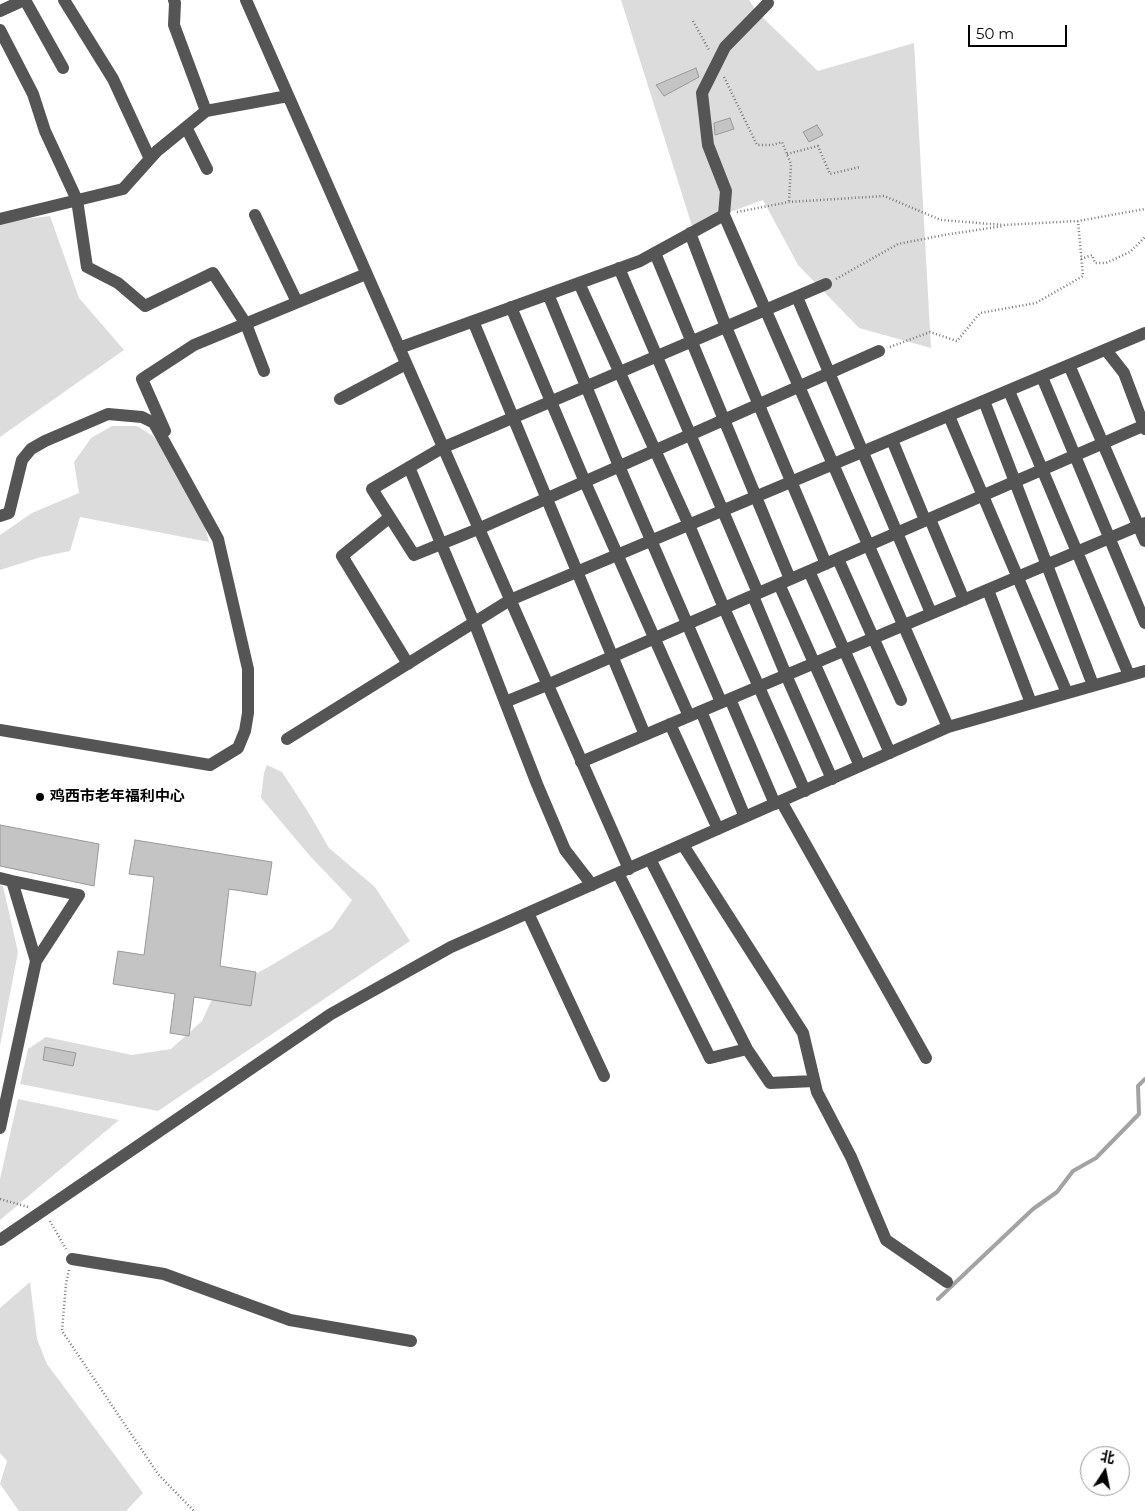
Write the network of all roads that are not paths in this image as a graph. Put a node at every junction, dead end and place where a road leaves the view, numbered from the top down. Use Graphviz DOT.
graph roads {
  1 [pos="25,0"];
  2 [pos="64,0"];
  3 [pos="174,0"];
  4 [pos="246,0"];
  5 [pos="768,3"];
  6 [pos="0,11"];
  7 [pos="0,30"];
  8 [pos="63,68"];
  9 [pos="288,96"];
  10 [pos="206,110"];
  11 [pos="186,127"];
  12 [pos="150,159"];
  13 [pos="207,168"];
  14 [pos="77,200"];
  15 [pos="255,215"];
  16 [pos="724,215"];
  17 [pos="0,219"];
  18 [pos="690,233"];
  19 [pos="655,253"];
  20 [pos="619,268"];
  21 [pos="366,274"];
  22 [pos="579,283"];
  23 [pos="826,284"];
  24 [pos="548,294"];
  25 [pos="797,297"];
  26 [pos="297,302"];
  27 [pos="511,308"];
  28 [pos="765,310"];
  29 [pos="473,321"];
  30 [pos="246,324"];
  31 [pos="726,327"];
  32 [pos="1145,334"];
  33 [pos="692,342"];
  34 [pos="399,348"];
  35 [pos="1106,350"];
  36 [pos="879,351"];
  37 [pos="656,357"];
  38 [pos="406,364"];
  39 [pos="1069,365"];
  40 [pos="264,371"];
  41 [pos="620,372"];
  42 [pos="829,373"];
  43 [pos="1042,377"];
  44 [pos="799,386"];
  45 [pos="586,387"];
  46 [pos="1009,390"];
  47 [pos="340,400"];
  48 [pos="984,401"];
  49 [pos="551,402"];
  50 [pos="760,404"];
  51 [pos="949,416"];
  52 [pos="513,418"];
  53 [pos="724,420"];
  54 [pos="1145,426"];
  55 [pos="689,435"];
  56 [pos="892,440"];
  57 [pos="1104,443"];
  58 [pos="171,444"];
  59 [pos="442,448"];
  60 [pos="655,450"];
  61 [pos="863,452"];
  62 [pos="1074,456"];
  63 [pos="833,464"];
  64 [pos="619,466"];
  65 [pos="409,467"];
  66 [pos="1042,470"];
  67 [pos="585,482"];
  68 [pos="792,482"];
  69 [pos="1015,482"];
  70 [pos="983,495"];
  71 [pos="756,497"];
  72 [pos="547,498"];
  73 [pos="722,511"];
  74 [pos="0,516"];
  75 [pos="390,517"];
  76 [pos="928,519"];
  77 [pos="1142,524"];
  78 [pos="689,525"];
  79 [pos="478,529"];
  80 [pos="897,533"];
  81 [pos="1109,538"];
  82 [pos="652,541"];
  83 [pos="1145,541"];
  84 [pos="442,544"];
  85 [pos="868,545"];
  86 [pos="1077,552"];
  87 [pos="618,555"];
  88 [pos="832,561"];
  89 [pos="1047,564"];
  90 [pos="809,571"];
  91 [pos="577,572"];
  92 [pos="1018,577"];
  93 [pos="785,582"];
  94 [pos="988,590"];
  95 [pos="755,595"];
  96 [pos="510,600"];
  97 [pos="964,600"];
  98 [pos="724,608"];
  99 [pos="932,614"];
  100 [pos="474,622"];
  101 [pos="1145,623"];
  102 [pos="688,624"];
  103 [pos="903,625"];
  104 [pos="655,638"];
  105 [pos="872,638"];
  106 [pos="844,650"];
  107 [pos="613,657"];
  108 [pos="814,663"];
  109 [pos="408,664"];
  110 [pos="1145,670"];
  111 [pos="786,675"];
  112 [pos="1128,675"];
  113 [pos="547,685"];
  114 [pos="1093,685"];
  115 [pos="759,687"];
  116 [pos="1067,693"];
  117 [pos="726,700"];
  118 [pos="901,700"];
  119 [pos="505,702"];
  120 [pos="1031,703"];
  121 [pos="695,713"];
  122 [pos="670,724"];
  123 [pos="948,727"];
  124 [pos="0,730"];
  125 [pos="645,734"];
  126 [pos="287,739"];
  127 [pos="890,753"];
  128 [pos="581,762"];
  129 [pos="860,766"];
  130 [pos="832,779"];
  131 [pos="805,791"];
  132 [pos="778,803"];
  133 [pos="745,817"];
  134 [pos="718,829"];
  135 [pos="683,845"];
  136 [pos="650,859"];
  137 [pos="623,871"];
  138 [pos="6,880"];
  139 [pos="592,885"];
  140 [pos="528,913"];
  141 [pos="36,961"];
  142 [pos="747,1049"];
  143 [pos="926,1058"];
  144 [pos="604,1076"];
  145 [pos="814,1081"];
  146 [pos="0,1128"];
  147 [pos="0,1240"];
  148 [pos="72,1259"];
  149 [pos="947,1282"];
  150 [pos="411,1341"];
  1 -- 6 [label="street"];
  1 -- 8 [label="street"];
  2 -- 12 [label="street"];
  3 -- 10 [label="street"];
  4 -- 9 [label="street"];
  5 -- 16 [label="street"];
  7 -- 14 [label="street"];
  9 -- 10 [label="street"];
  9 -- 21 [label="street"];
  10 -- 11 [label="street"];
  11 -- 12 [label="street"];
  11 -- 13 [label="street"];
  12 -- 14 [label="street"];
  14 -- 17 [label="street"];
  14 -- 30 [label="street"];
  15 -- 26 [label="street"];
  16 -- 18 [label="street"];
  16 -- 28 [label="street"];
  18 -- 19 [label="street"];
  18 -- 31 [label="street"];
  19 -- 20 [label="street"];
  19 -- 33 [label="street"];
  20 -- 22 [label="street"];
  20 -- 37 [label="street"];
  21 -- 26 [label="street"];
  21 -- 34 [label="street"];
  22 -- 24 [label="street"];
  22 -- 41 [label="street"];
  23 -- 25 [label="street"];
  24 -- 27 [label="street"];
  24 -- 45 [label="street"];
  25 -- 28 [label="street"];
  25 -- 42 [label="street"];
  26 -- 30 [label="street"];
  27 -- 29 [label="street"];
  27 -- 49 [label="street"];
  28 -- 31 [label="street"];
  28 -- 44 [label="street"];
  29 -- 34 [label="street"];
  29 -- 52 [label="street"];
  30 -- 40 [label="street"];
  30 -- 58 [label="street"];
  31 -- 33 [label="street"];
  31 -- 50 [label="street"];
  32 -- 35 [label="street"];
  33 -- 37 [label="street"];
  33 -- 53 [label="street"];
  34 -- 38 [label="street"];
  35 -- 39 [label="street"];
  35 -- 54 [label="street"];
  36 -- 42 [label="street"];
  37 -- 41 [label="street"];
  37 -- 55 [label="street"];
  38 -- 47 [label="street"];
  38 -- 59 [label="street"];
  39 -- 43 [label="street"];
  39 -- 57 [label="street"];
  41 -- 45 [label="street"];
  41 -- 60 [label="street"];
  42 -- 44 [label="street"];
  42 -- 61 [label="street"];
  43 -- 46 [label="street"];
  43 -- 62 [label="street"];
  44 -- 50 [label="street"];
  44 -- 63 [label="street"];
  45 -- 49 [label="street"];
  45 -- 64 [label="street"];
  46 -- 48 [label="street"];
  46 -- 66 [label="street"];
  48 -- 51 [label="street"];
  48 -- 69 [label="street"];
  49 -- 52 [label="street"];
  49 -- 67 [label="street"];
  50 -- 53 [label="street"];
  50 -- 68 [label="street"];
  51 -- 56 [label="street"];
  51 -- 70 [label="street"];
  52 -- 59 [label="street"];
  52 -- 72 [label="street"];
  53 -- 55 [label="street"];
  53 -- 71 [label="street"];
  54 -- 57 [label="street"];
  55 -- 60 [label="street"];
  55 -- 73 [label="street"];
  56 -- 61 [label="street"];
  56 -- 76 [label="street"];
  57 -- 62 [label="street"];
  57 -- 77 [label="street"];
  59 -- 65 [label="street"];
  59 -- 79 [label="street"];
  60 -- 64 [label="street"];
  60 -- 78 [label="street"];
  61 -- 63 [label="street"];
  61 -- 80 [label="street"];
  62 -- 66 [label="street"];
  62 -- 81 [label="street"];
  63 -- 68 [label="street"];
  63 -- 85 [label="street"];
  64 -- 67 [label="street"];
  64 -- 82 [label="street"];
  65 -- 75 [label="street"];
  65 -- 84 [label="street"];
  66 -- 69 [label="street"];
  66 -- 86 [label="street"];
  67 -- 72 [label="street"];
  67 -- 87 [label="street"];
  68 -- 71 [label="street"];
  68 -- 88 [label="street"];
  69 -- 70 [label="street"];
  69 -- 89 [label="street"];
  70 -- 76 [label="street"];
  70 -- 92 [label="street"];
  71 -- 73 [label="street"];
  71 -- 93 [label="street"];
  72 -- 79 [label="street"];
  72 -- 91 [label="street"];
  73 -- 78 [label="street"];
  73 -- 95 [label="street"];
  74 -- 124 [label="street"];
  75 -- 84 [label="street"];
  75 -- 109 [label="street"];
  76 -- 80 [label="street"];
  76 -- 97 [label="street"];
  77 -- 81 [label="street"];
  77 -- 83 [label="street"];
  78 -- 82 [label="street"];
  78 -- 98 [label="street"];
  79 -- 84 [label="street"];
  79 -- 96 [label="street"];
  80 -- 85 [label="street"];
  80 -- 99 [label="street"];
  81 -- 86 [label="street"];
  81 -- 101 [label="street"];
  82 -- 87 [label="street"];
  82 -- 102 [label="street"];
  84 -- 100 [label="street"];
  85 -- 88 [label="street"];
  85 -- 103 [label="street"];
  86 -- 89 [label="street"];
  86 -- 112 [label="street"];
  87 -- 91 [label="street"];
  87 -- 104 [label="street"];
  88 -- 90 [label="street"];
  88 -- 105 [label="street"];
  89 -- 92 [label="street"];
  89 -- 114 [label="street"];
  90 -- 93 [label="street"];
  90 -- 106 [label="street"];
  91 -- 96 [label="street"];
  91 -- 107 [label="street"];
  92 -- 94 [label="street"];
  92 -- 116 [label="street"];
  93 -- 95 [label="street"];
  93 -- 108 [label="street"];
  94 -- 97 [label="street"];
  94 -- 120 [label="street"];
  95 -- 98 [label="street"];
  95 -- 111 [label="street"];
  96 -- 100 [label="street"];
  96 -- 113 [label="street"];
  97 -- 99 [label="street"];
  98 -- 102 [label="street"];
  98 -- 115 [label="street"];
  99 -- 103 [label="street"];
  100 -- 109 [label="street"];
  100 -- 119 [label="street"];
  102 -- 104 [label="street"];
  102 -- 117 [label="street"];
  103 -- 105 [label="street"];
  103 -- 123 [label="street"];
  104 -- 107 [label="street"];
  104 -- 121 [label="street"];
  105 -- 106 [label="street"];
  105 -- 118 [label="street"];
  106 -- 108 [label="street"];
  106 -- 127 [label="street"];
  107 -- 113 [label="street"];
  107 -- 125 [label="street"];
  108 -- 111 [label="street"];
  108 -- 129 [label="street"];
  109 -- 126 [label="street"];
  110 -- 112 [label="street"];
  111 -- 115 [label="street"];
  111 -- 130 [label="street"];
  112 -- 114 [label="street"];
  113 -- 119 [label="street"];
  113 -- 128 [label="street"];
  114 -- 116 [label="street"];
  115 -- 117 [label="street"];
  115 -- 131 [label="street"];
  116 -- 120 [label="street"];
  117 -- 121 [label="street"];
  117 -- 132 [label="street"];
  119 -- 139 [label="street"];
  120 -- 123 [label="street"];
  121 -- 122 [label="street"];
  121 -- 133 [label="street"];
  122 -- 125 [label="street"];
  122 -- 134 [label="street"];
  123 -- 127 [label="street"];
  125 -- 128 [label="street"];
  127 -- 129 [label="street"];
  128 -- 137 [label="street"];
  129 -- 130 [label="street"];
  130 -- 131 [label="street"];
  131 -- 132 [label="street"];
  132 -- 133 [label="street"];
  132 -- 143 [label="street"];
  133 -- 134 [label="street"];
  134 -- 135 [label="street"];
  135 -- 136 [label="street"];
  135 -- 145 [label="street"];
  136 -- 137 [label="street"];
  136 -- 142 [label="street"];
  137 -- 139 [label="street"];
  137 -- 142 [label="street"];
  138 -- 141 [label="street"];
  138 -- 141 [label="street"];
  139 -- 140 [label="street"];
  140 -- 144 [label="street"];
  140 -- 147 [label="street"];
  141 -- 146 [label="street"];
  142 -- 145 [label="street"];
  145 -- 149 [label="street"];
  148 -- 150 [label="street"];
}
